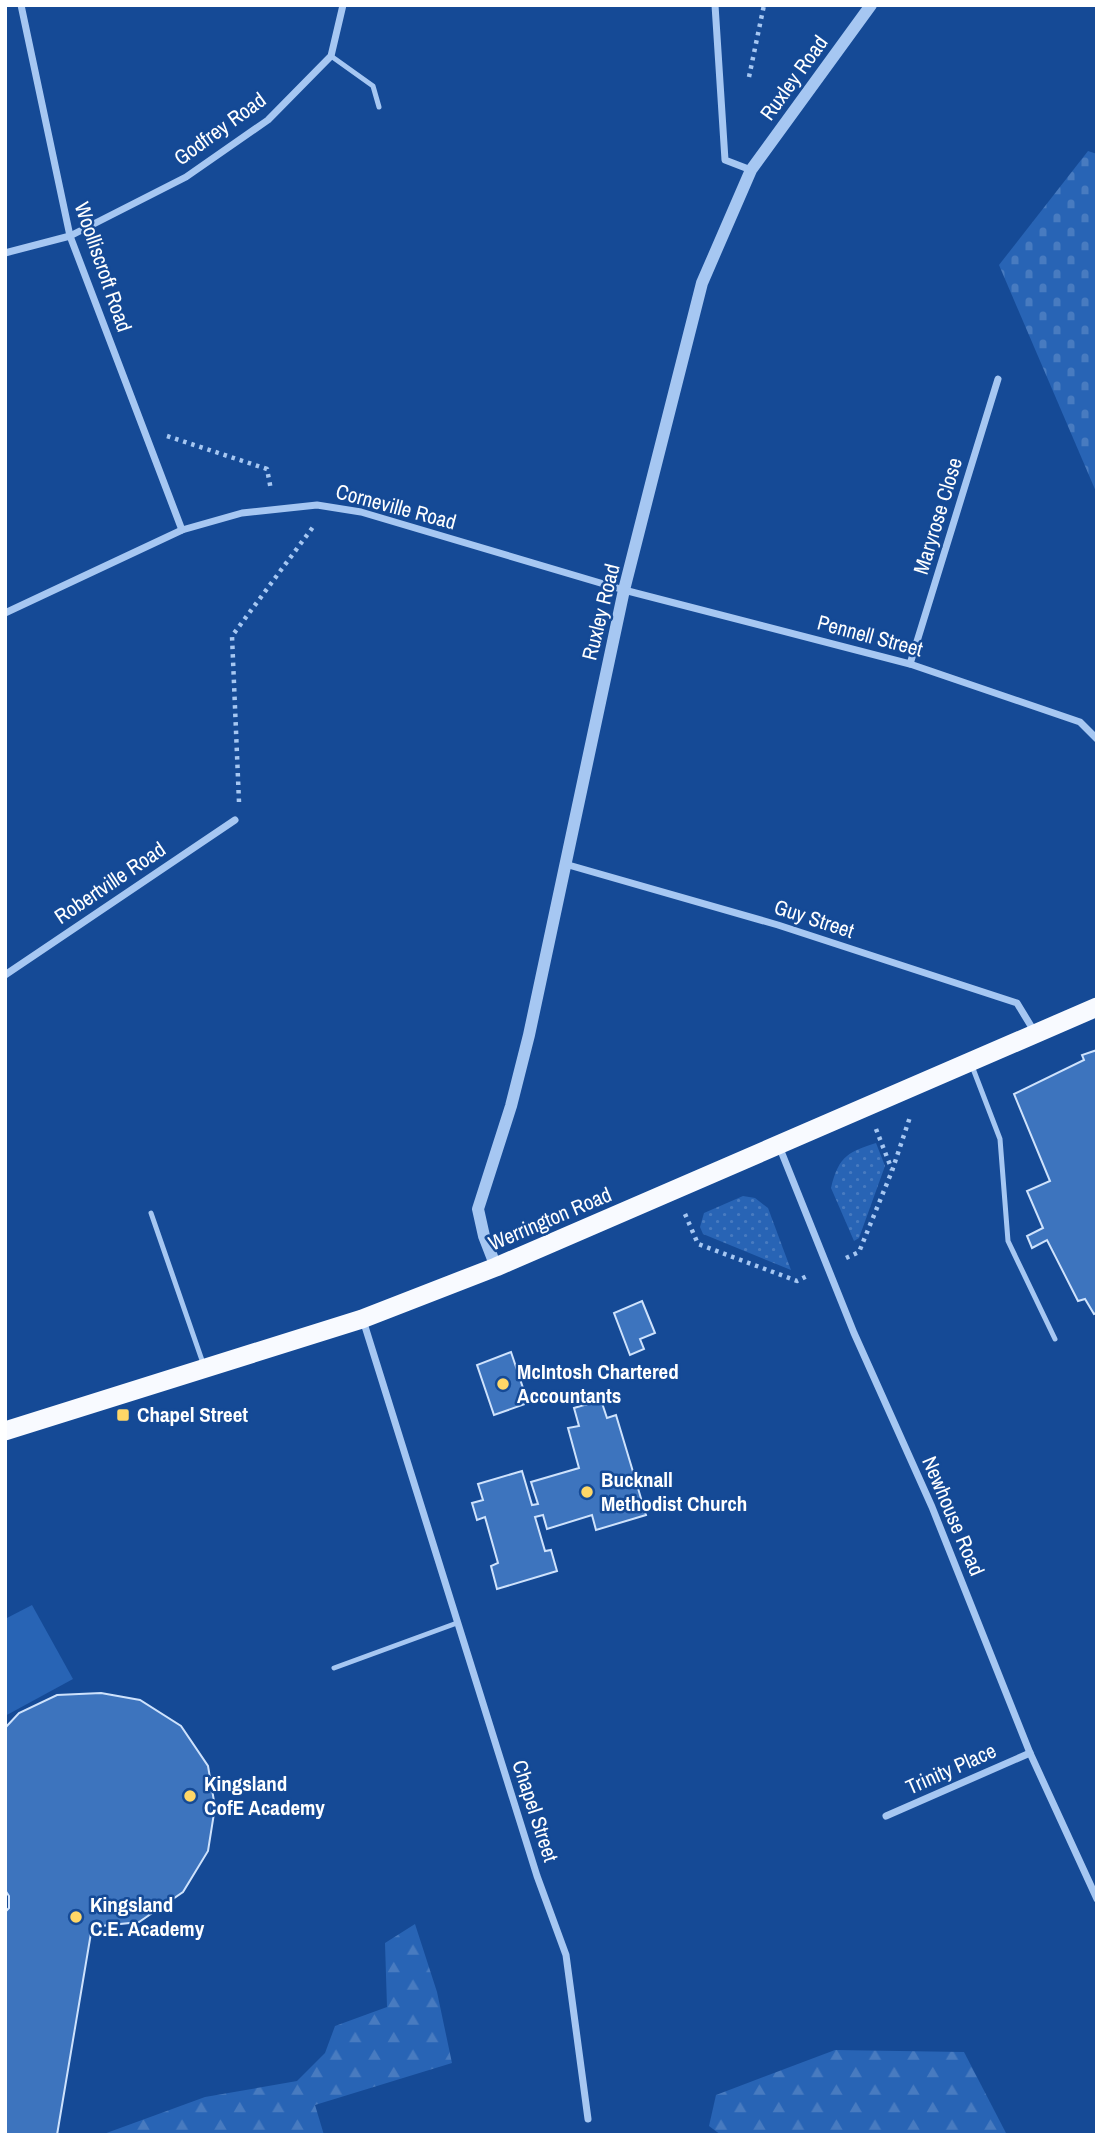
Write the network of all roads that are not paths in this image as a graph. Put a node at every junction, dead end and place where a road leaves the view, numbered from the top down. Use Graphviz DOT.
graph roads {
  1 [pos="21,5"];
  2 [pos="342,5"];
  3 [pos="715,5"];
  4 [pos="871,5"];
  5 [pos="331,56"];
  6 [pos="379,107"];
  7 [pos="751,170"];
  8 [pos="70,236"];
  9 [pos="5,253"];
  10 [pos="999,379"];
  11 [pos="182,530"];
  12 [pos="624,590"];
  13 [pos="5,613"];
  14 [pos="910,664"];
  15 [pos="1097,739"];
  16 [pos="235,820"];
  17 [pos="563,863"];
  18 [pos="5,975"];
  19 [pos="1097,1007"];
  20 [pos="1037,1034"];
  21 [pos="971,1063"];
  22 [pos="779,1146"];
  23 [pos="151,1213"];
  24 [pos="496,1267"];
  25 [pos="362,1318"];
  26 [pos="1055,1339"];
  27 [pos="205,1368"];
  28 [pos="5,1432"];
  29 [pos="457,1623"];
  30 [pos="334,1668"];
  31 [pos="1030,1753"];
  32 [pos="886,1816"];
  33 [pos="1097,1899"];
  34 [pos="587,2119"];
  1 -- 8 [label="street, Woolliscroft Road"];
  2 -- 5 [label="street"];
  3 -- 7 [label="street"];
  4 -- 7 [label="street, Ruxley Road"];
  5 -- 6 [label="lane"];
  5 -- 8 [label="street, Godfrey Road"];
  7 -- 12 [label="street, Ruxley Road"];
  8 -- 9 [label="street, Godfrey Road"];
  8 -- 11 [label="street, Woolliscroft Road"];
  10 -- 14 [label="street, Maryrose Close"];
  11 -- 12 [label="street, Corneville Road"];
  11 -- 13 [label="street, Corneville Road"];
  12 -- 14 [label="street, Pennell Street"];
  12 -- 17 [label="street, Ruxley Road"];
  14 -- 15 [label="street, Pennell Street"];
  16 -- 18 [label="street, Robertville Road"];
  17 -- 20 [label="street, Guy Street"];
  17 -- 24 [label="street, Ruxley Road"];
  19 -- 20 [label="highway, Werrington Road"];
  20 -- 21 [label="highway, Werrington Road"];
  21 -- 22 [label="highway, Werrington Road"];
  21 -- 26 [label="lane"];
  22 -- 24 [label="highway, Werrington Road"];
  22 -- 31 [label="street, Newhouse Road"];
  23 -- 27 [label="lane"];
  24 -- 25 [label="highway, Werrington Road"];
  25 -- 27 [label="highway, Werrington Road"];
  25 -- 29 [label="street, Chapel Street"];
  27 -- 28 [label="highway, Werrington Road"];
  29 -- 30 [label="lane"];
  29 -- 34 [label="street, Chapel Street"];
  31 -- 32 [label="street, Trinity Place"];
  31 -- 33 [label="street, Newhouse Road"];
}
